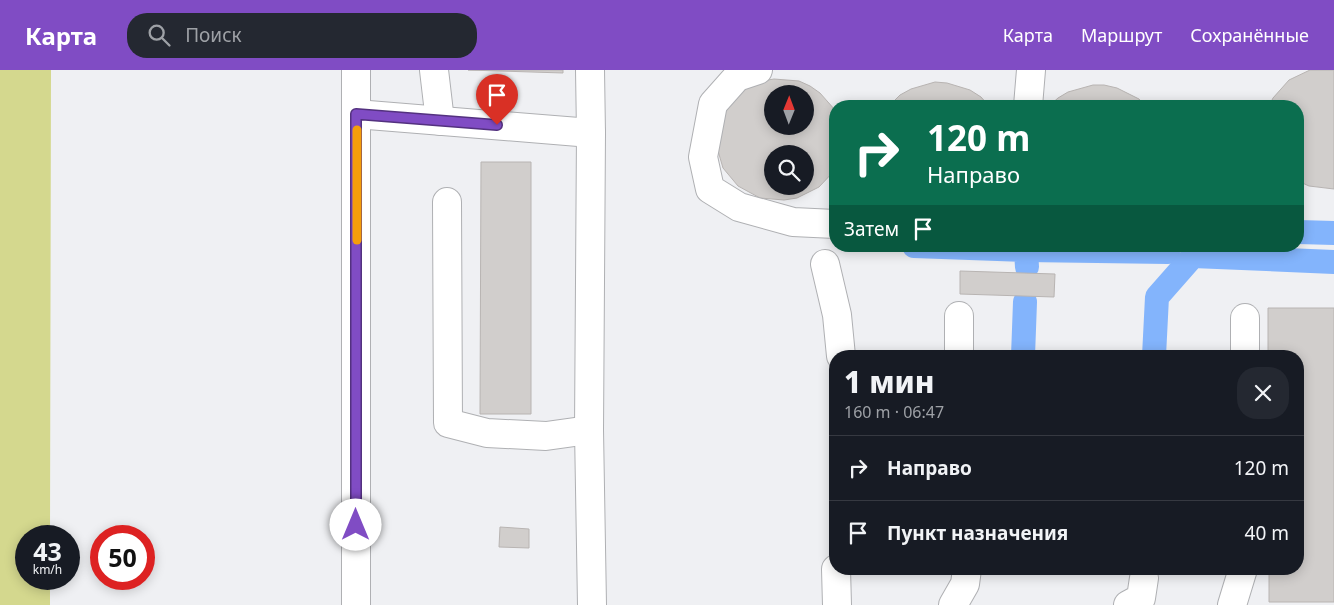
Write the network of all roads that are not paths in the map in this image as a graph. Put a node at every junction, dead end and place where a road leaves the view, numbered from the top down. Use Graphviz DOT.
graph roads {
  1 [pos="356,70"];
  2 [pos="434,70"];
  3 [pos="590,70"];
  4 [pos="758,70"];
  5 [pos="1031,70"];
  6 [pos="1028,100"];
  7 [pos="356,114"];
  8 [pos="440,121"];
  9 [pos="591,133"];
  10 [pos="447,202"];
  11 [pos="829,224"];
  12 [pos="826,264"];
  13 [pos="959,316"];
  14 [pos="1245,318"];
  15 [pos="840,350"];
  16 [pos="959,350"];
  17 [pos="1245,350"];
  18 [pos="589,430"];
  19 [pos="836,575"];
  20 [pos="967,575"];
  21 [pos="1241,575"];
  22 [pos="1144,578"];
  23 [pos="356,605"];
  24 [pos="592,605"];
  25 [pos="837,605"];
  26 [pos="953,605"];
  27 [pos="1128,605"];
  28 [pos="1232,605"];
  1 -- 7 [label="main road"];
  2 -- 8 [label="main road"];
  3 -- 9 [label="main road"];
  4 -- 11 [label="main road"];
  5 -- 6 [label="main road"];
  7 -- 8 [label="main road"];
  7 -- 23 [label="main road"];
  8 -- 9 [label="main road"];
  9 -- 18 [label="main road"];
  10 -- 18 [label="main road"];
  12 -- 15 [label="main road"];
  13 -- 16 [label="main road"];
  14 -- 17 [label="main road"];
  18 -- 24 [label="main road"];
  19 -- 25 [label="main road"];
  20 -- 26 [label="main road"];
  21 -- 28 [label="main road"];
  22 -- 27 [label="main road"];
}
